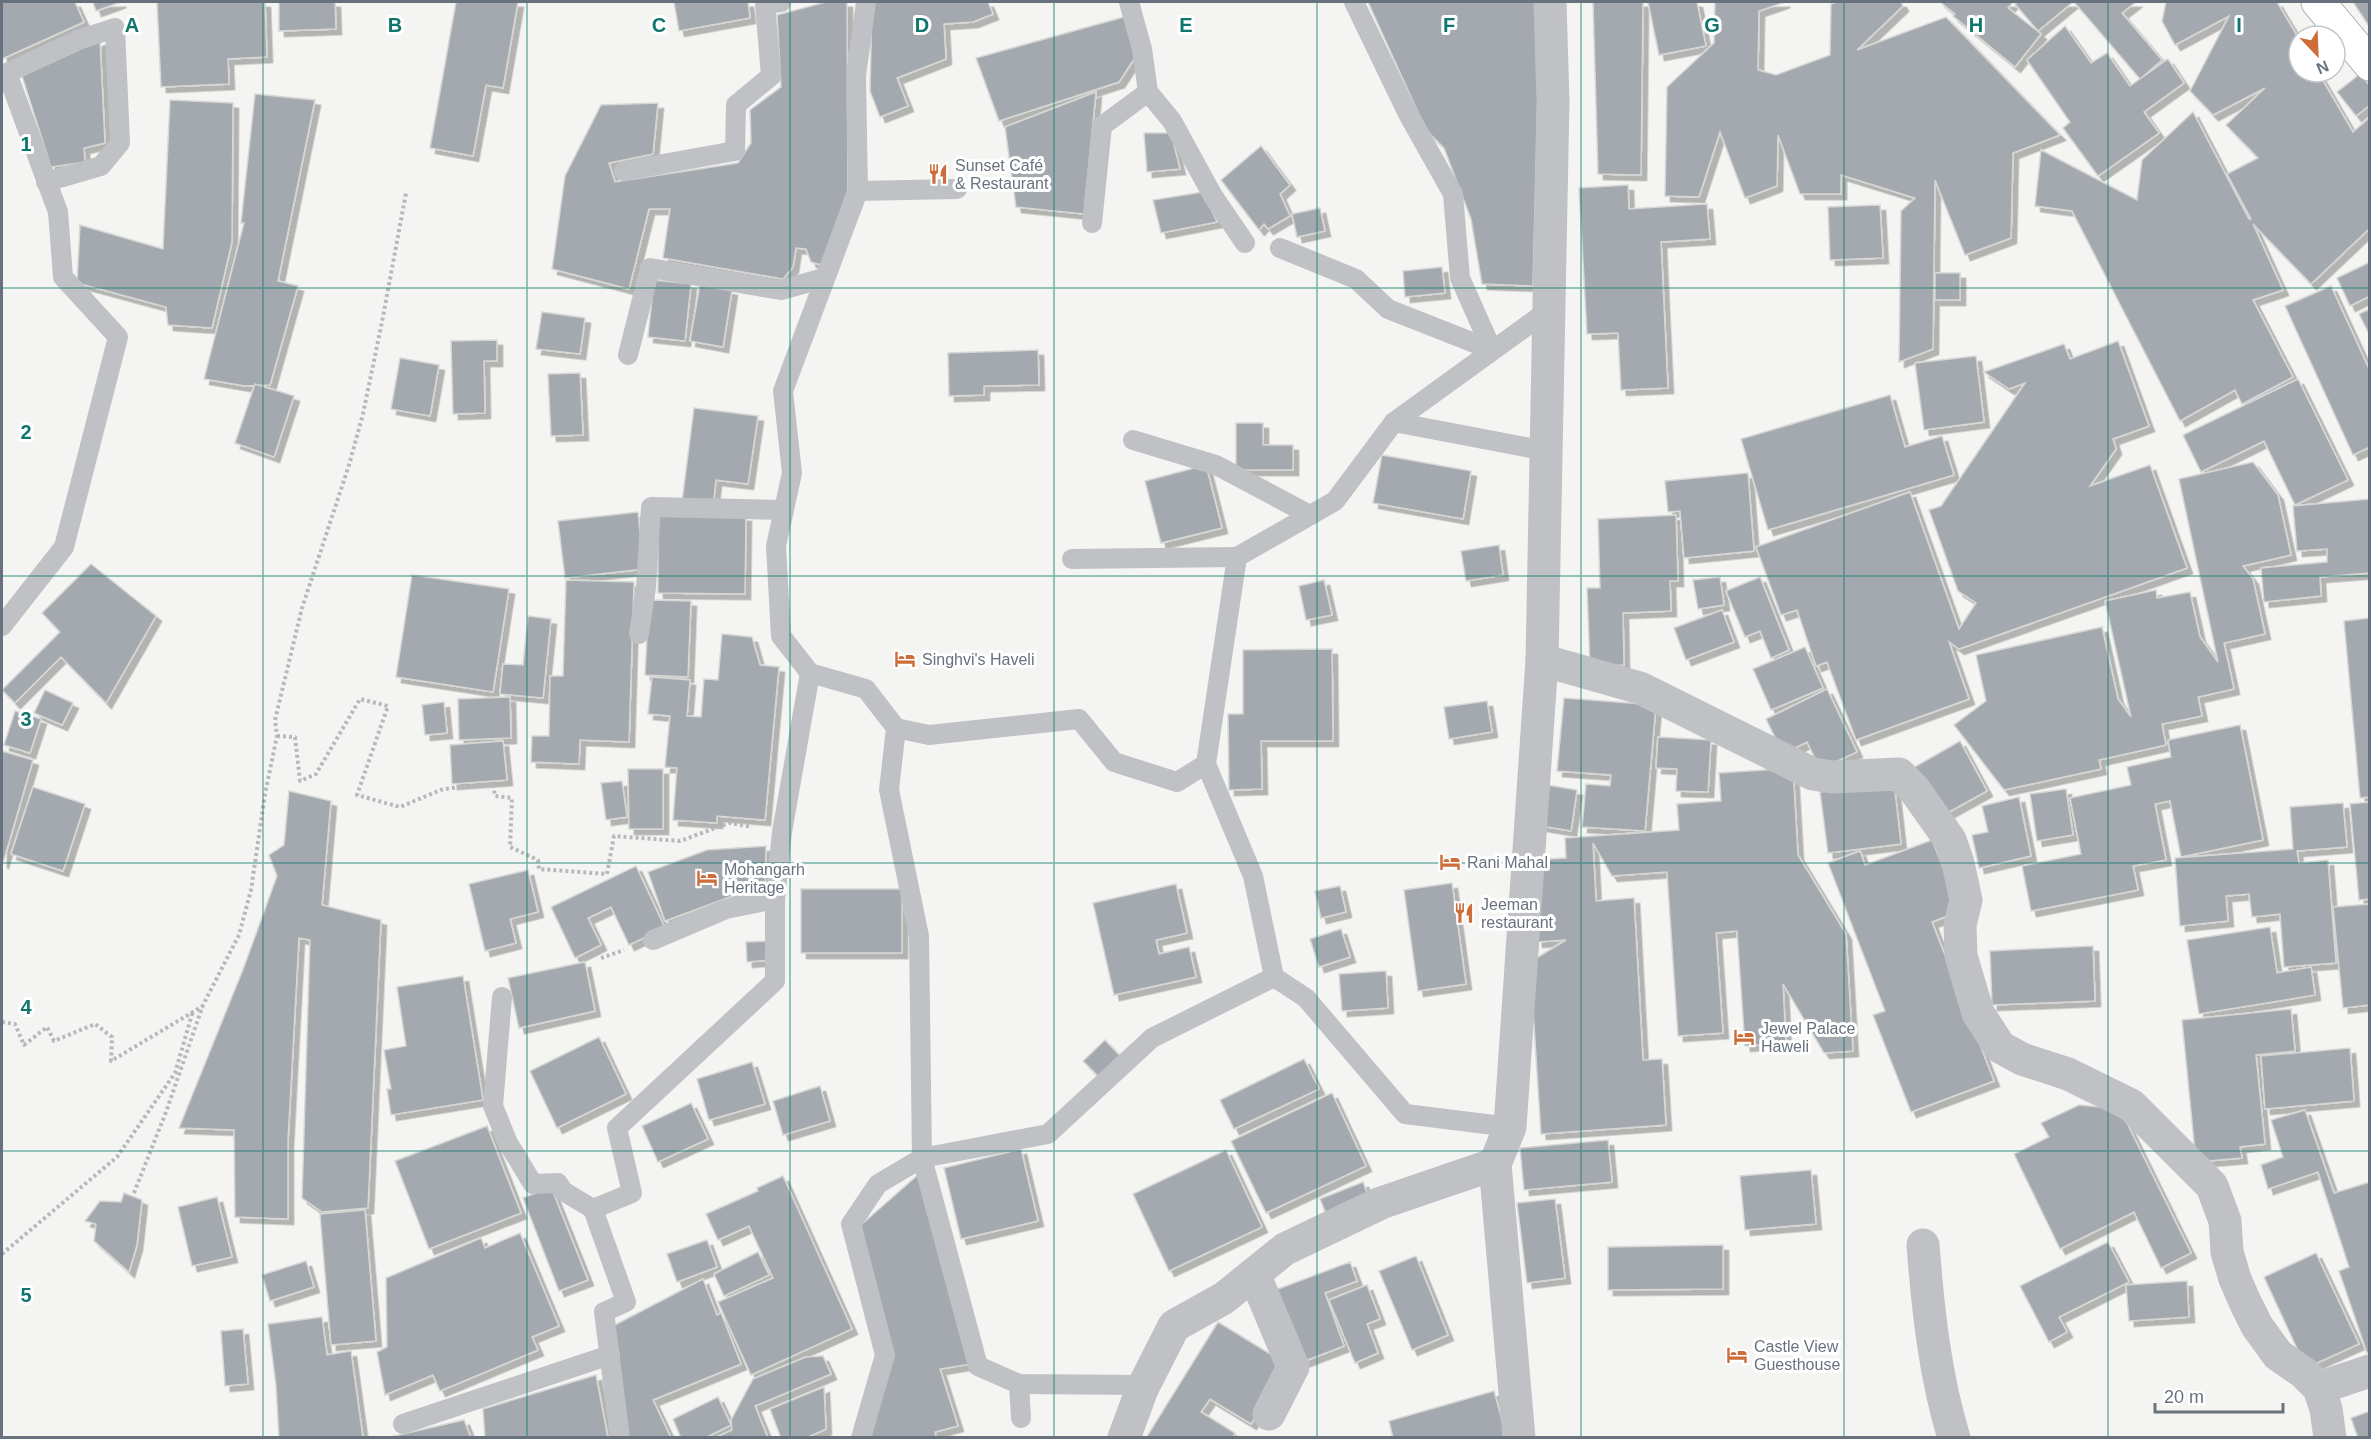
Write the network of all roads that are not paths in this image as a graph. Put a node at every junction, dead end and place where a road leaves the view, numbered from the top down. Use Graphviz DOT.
graph roads {
  1 [pos="781,2"];
  2 [pos="867,2"];
  3 [pos="1128,2"];
  4 [pos="1354,2"];
  5 [pos="1550,2"];
  6 [pos="2318,2"];
  7 [pos="2370,63"];
  8 [pos="4,74"];
  9 [pos="1148,92"];
  10 [pos="624,171"];
  11 [pos="46,182"];
  12 [pos="957,189"];
  13 [pos="858,191"];
  14 [pos="1092,223"];
  15 [pos="1245,243"];
  16 [pos="1280,248"];
  17 [pos="824,278"];
  18 [pos="1550,309"];
  19 [pos="1492,350"];
  20 [pos="628,355"];
  21 [pos="1394,422"];
  22 [pos="1133,440"];
  23 [pos="1546,451"];
  24 [pos="784,510"];
  25 [pos="1310,515"];
  26 [pos="1237,557"];
  27 [pos="1072,559"];
  28 [pos="2,626"];
  29 [pos="639,634"];
  30 [pos="1542,660"];
  31 [pos="810,673"];
  32 [pos="896,728"];
  33 [pos="1206,764"];
  34 [pos="775,899"];
  35 [pos="653,940"];
  36 [pos="1274,976"];
  37 [pos="502,997"];
  38 [pos="1510,1127"];
  39 [pos="922,1158"];
  40 [pos="1495,1164"];
  41 [pos="593,1209"];
  42 [pos="1923,1245"];
  43 [pos="1254,1274"];
  44 [pos="610,1355"];
  45 [pos="2370,1371"];
  46 [pos="1019,1384"];
  47 [pos="1143,1386"];
  48 [pos="2319,1388"];
  49 [pos="1269,1414"];
  50 [pos="1021,1418"];
  51 [pos="403,1424"];
  52 [pos="620,1437"];
  53 [pos="861,1437"];
  54 [pos="1124,1437"];
  55 [pos="1519,1437"];
  56 [pos="1954,1437"];
  57 [pos="2330,1437"];
  1 -- 10 [label="lane"];
  2 -- 13 [label="lane"];
  3 -- 9 [label="lane"];
  4 -- 19 [label="lane"];
  5 -- 18 [label="street"];
  6 -- 7 [label="street"];
  8 -- 11 [label="lane"];
  8 -- 11 [label="lane"];
  9 -- 14 [label="lane"];
  9 -- 15 [label="lane"];
  11 -- 28 [label="lane"];
  12 -- 13 [label="lane"];
  13 -- 17 [label="lane"];
  16 -- 19 [label="lane"];
  17 -- 20 [label="lane"];
  17 -- 24 [label="lane"];
  18 -- 19 [label="lane"];
  18 -- 23 [label="street"];
  19 -- 21 [label="lane"];
  21 -- 23 [label="lane"];
  21 -- 25 [label="lane"];
  22 -- 25 [label="lane"];
  23 -- 30 [label="street"];
  24 -- 29 [label="lane"];
  24 -- 31 [label="lane"];
  25 -- 26 [label="lane"];
  26 -- 27 [label="lane"];
  26 -- 33 [label="lane"];
  30 -- 38 [label="street"];
  30 -- 48 [label="street"];
  31 -- 32 [label="lane"];
  31 -- 34 [label="lane"];
  32 -- 33 [label="lane"];
  32 -- 39 [label="lane"];
  33 -- 36 [label="lane"];
  34 -- 35 [label="lane"];
  34 -- 41 [label="lane"];
  36 -- 38 [label="lane"];
  36 -- 39 [label="lane"];
  37 -- 41 [label="lane"];
  38 -- 40 [label="street"];
  39 -- 46 [label="lane"];
  39 -- 53 [label="lane"];
  40 -- 43 [label="street"];
  40 -- 55 [label="street"];
  41 -- 44 [label="lane"];
  42 -- 56 [label="street"];
  43 -- 47 [label="street"];
  43 -- 49 [label="street"];
  44 -- 51 [label="lane"];
  44 -- 52 [label="lane"];
  45 -- 48 [label="street"];
  46 -- 47 [label="lane"];
  46 -- 50 [label="lane"];
  47 -- 54 [label="street"];
  48 -- 57 [label="street"];
}
